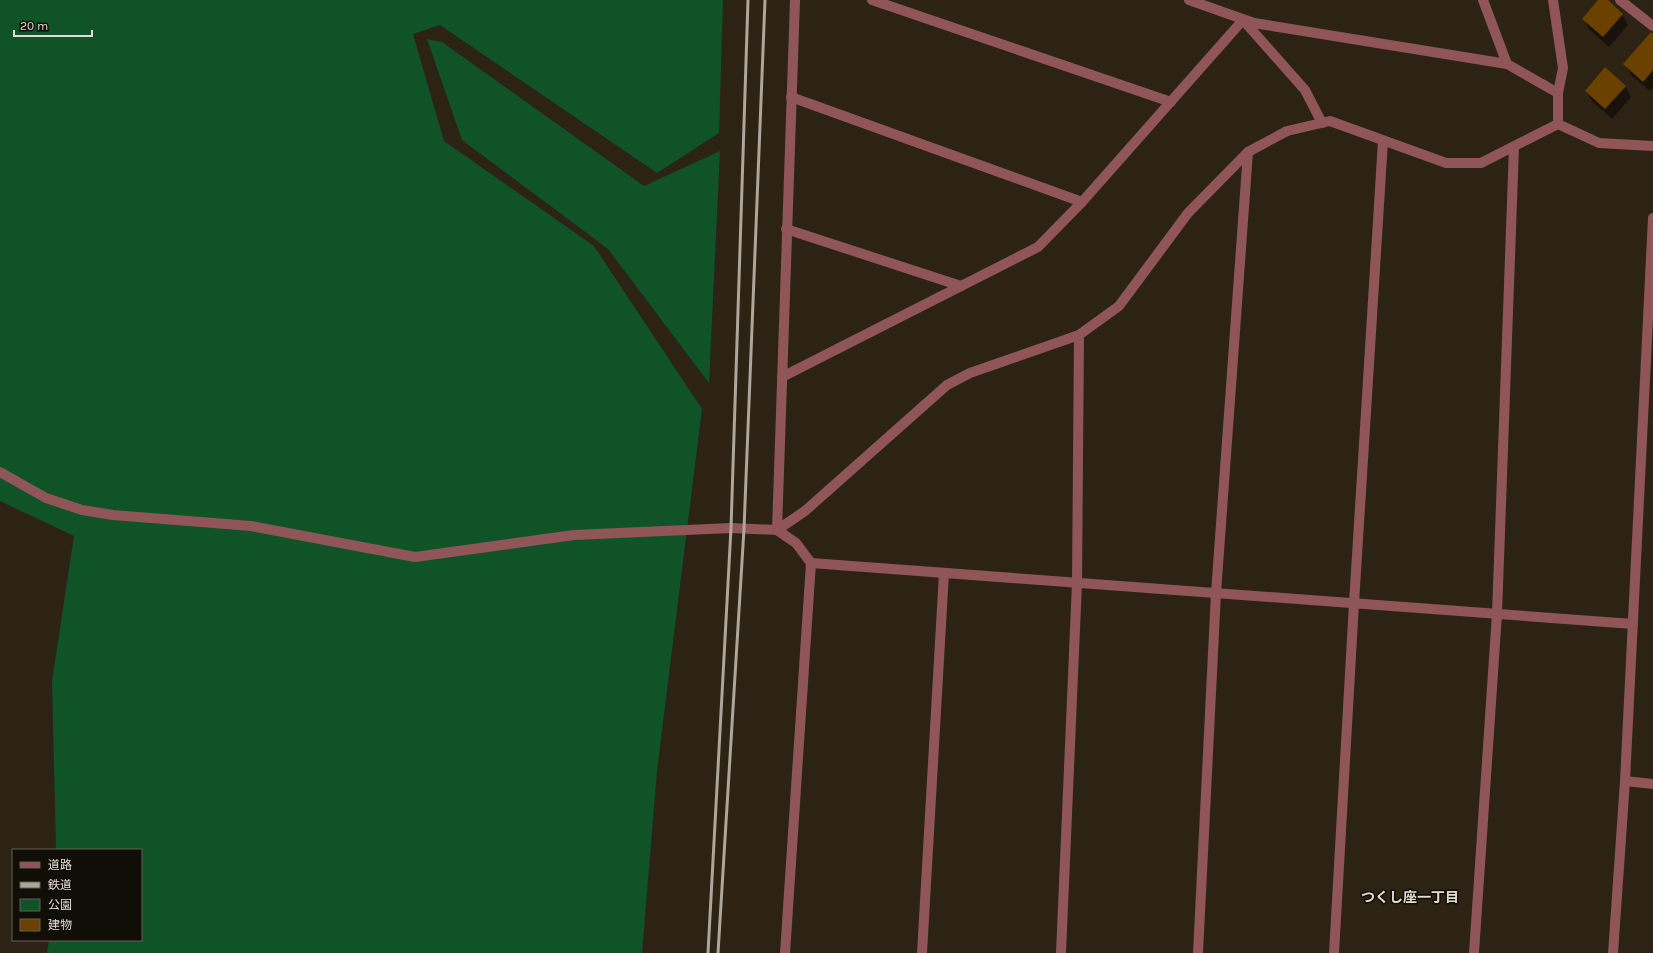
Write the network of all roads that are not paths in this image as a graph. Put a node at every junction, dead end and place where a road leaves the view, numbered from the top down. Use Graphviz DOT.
graph roads {
  1 [pos="795,0"];
  2 [pos="872,0"];
  3 [pos="1189,0"];
  4 [pos="1482,0"];
  5 [pos="1554,0"];
  6 [pos="1620,0"];
  7 [pos="1243,20"];
  8 [pos="1653,26"];
  9 [pos="1507,64"];
  10 [pos="1558,92"];
  11 [pos="791,97"];
  12 [pos="1171,102"];
  13 [pos="1322,123"];
  14 [pos="1558,124"];
  15 [pos="1383,141"];
  16 [pos="1653,146"];
  17 [pos="1514,147"];
  18 [pos="1248,152"];
  19 [pos="1082,202"];
  20 [pos="1653,218"];
  21 [pos="786,229"];
  22 [pos="961,286"];
  23 [pos="1079,335"];
  24 [pos="1650,355"];
  25 [pos="782,377"];
  26 [pos="0,472"];
  27 [pos="777,530"];
  28 [pos="810,563"];
  29 [pos="944,572"];
  30 [pos="1077,583"];
  31 [pos="1216,593"];
  32 [pos="1354,603"];
  33 [pos="1497,614"];
  34 [pos="1633,624"];
  35 [pos="1625,781"];
  36 [pos="1653,784"];
  37 [pos="786,953"];
  38 [pos="922,953"];
  39 [pos="1061,953"];
  40 [pos="1198,953"];
  41 [pos="1334,953"];
  42 [pos="1474,953"];
  43 [pos="1613,953"];
  1 -- 11 [label="street"];
  2 -- 12 [label="street"];
  3 -- 7 [label="street"];
  4 -- 9 [label="street"];
  5 -- 10 [label="street"];
  6 -- 8 [label="street"];
  7 -- 9 [label="street"];
  7 -- 12 [label="street"];
  7 -- 13 [label="street"];
  9 -- 10 [label="street"];
  10 -- 14 [label="street"];
  11 -- 19 [label="street"];
  11 -- 21 [label="street"];
  12 -- 19 [label="street"];
  13 -- 15 [label="street"];
  13 -- 18 [label="street"];
  14 -- 16 [label="street"];
  14 -- 17 [label="street"];
  15 -- 17 [label="street"];
  15 -- 32 [label="street"];
  17 -- 33 [label="street"];
  18 -- 23 [label="street"];
  18 -- 31 [label="street"];
  19 -- 22 [label="street"];
  20 -- 24 [label="street"];
  21 -- 22 [label="street"];
  21 -- 25 [label="street"];
  22 -- 25 [label="street"];
  23 -- 27 [label="street"];
  23 -- 30 [label="street"];
  24 -- 34 [label="street"];
  25 -- 27 [label="street"];
  26 -- 27 [label="street"];
  27 -- 28 [label="street"];
  28 -- 29 [label="street"];
  28 -- 37 [label="street"];
  29 -- 30 [label="street"];
  29 -- 38 [label="street"];
  30 -- 31 [label="street"];
  30 -- 39 [label="street"];
  31 -- 32 [label="street"];
  31 -- 40 [label="street"];
  32 -- 33 [label="street"];
  32 -- 41 [label="street"];
  33 -- 34 [label="street"];
  33 -- 42 [label="street"];
  34 -- 35 [label="street"];
  35 -- 36 [label="street"];
  35 -- 43 [label="street"];
}
